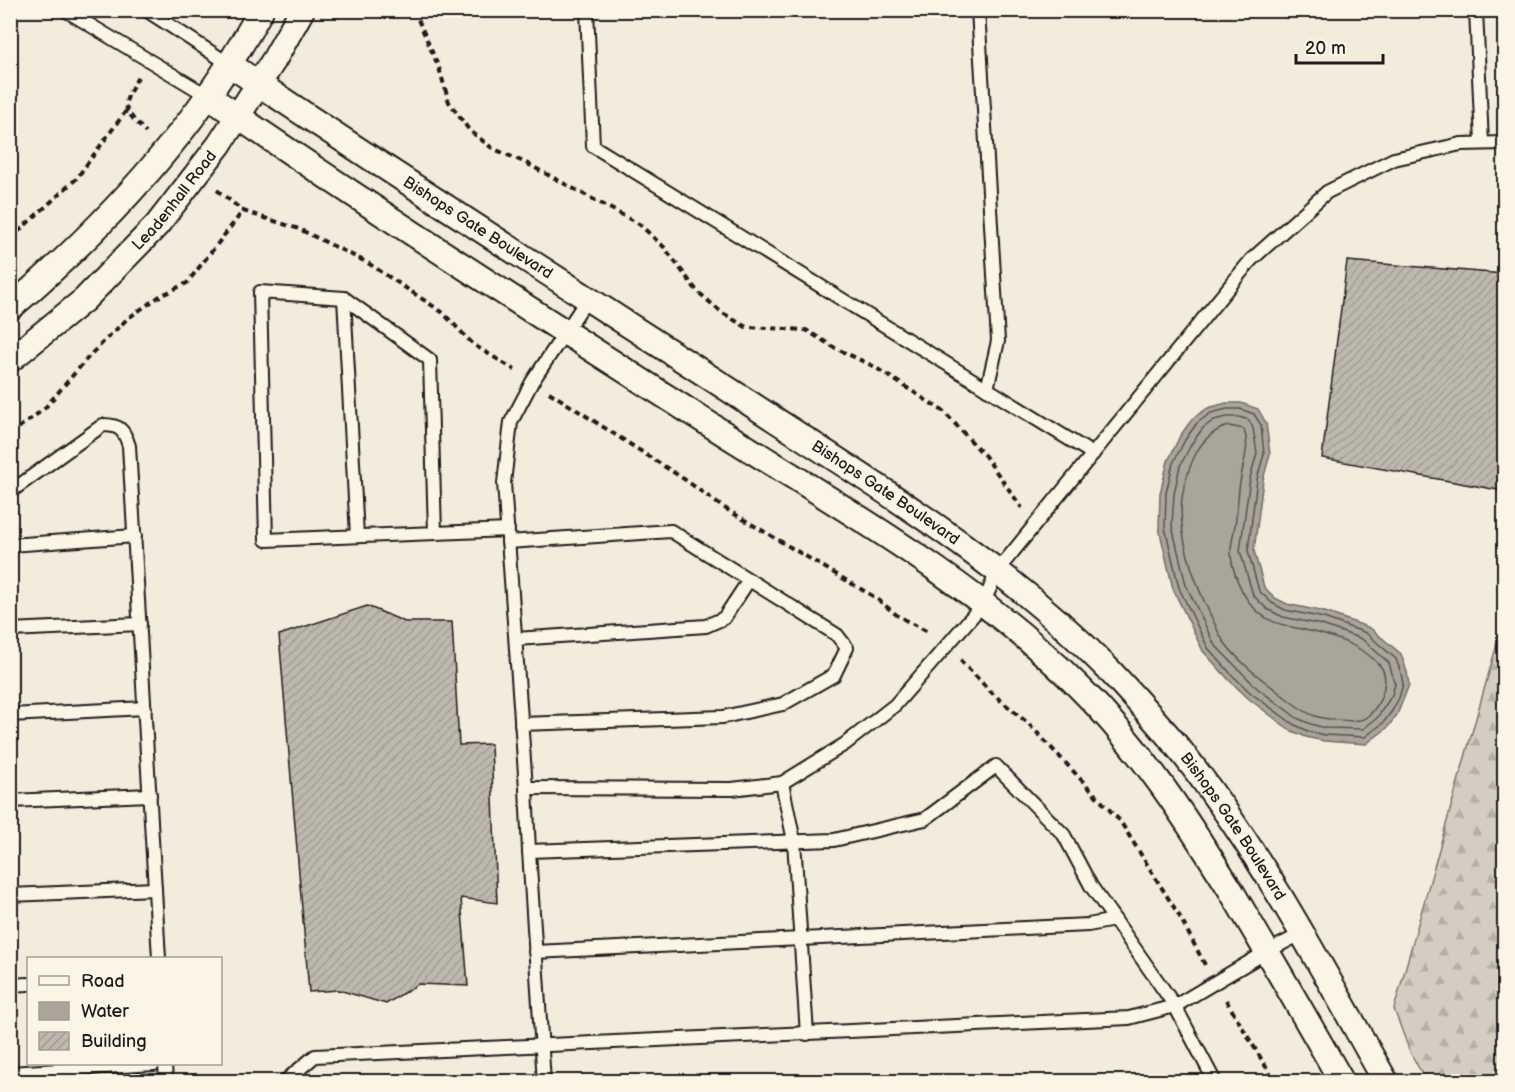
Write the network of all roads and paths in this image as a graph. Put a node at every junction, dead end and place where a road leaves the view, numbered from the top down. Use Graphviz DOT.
graph roads {
  1 [pos="65,10"];
  2 [pos="146,10"];
  3 [pos="261,10"];
  4 [pos="302,10"];
  5 [pos="414,10"];
  6 [pos="587,10"];
  7 [pos="978,10"];
  8 [pos="1476,10"];
  9 [pos="230,64"];
  10 [pos="259,84"];
  11 [pos="208,96"];
  12 [pos="126,111"];
  13 [pos="237,116"];
  14 [pos="1482,143"];
  15 [pos="1504,143"];
  16 [pos="10,239"];
  17 [pos="344,298"];
  18 [pos="588,298"];
  19 [pos="10,308"];
  20 [pos="564,331"];
  21 [pos="10,360"];
  22 [pos="987,389"];
  23 [pos="1093,454"];
  24 [pos="10,492"];
  25 [pos="1035,526"];
  26 [pos="435,533"];
  27 [pos="135,536"];
  28 [pos="357,536"];
  29 [pos="508,536"];
  30 [pos="10,545"];
  31 [pos="998,570"];
  32 [pos="749,580"];
  33 [pos="983,604"];
  34 [pos="140,624"];
  35 [pos="10,630"];
  36 [pos="516,639"];
  37 [pos="145,708"];
  38 [pos="10,715"];
  39 [pos="521,724"];
  40 [pos="782,783"];
  41 [pos="526,788"];
  42 [pos="150,795"];
  43 [pos="10,801"];
  44 [pos="794,841"];
  45 [pos="528,851"];
  46 [pos="155,889"];
  47 [pos="10,895"];
  48 [pos="1115,920"];
  49 [pos="1301,934"];
  50 [pos="801,940"];
  51 [pos="1268,951"];
  52 [pos="535,952"];
  53 [pos="159,957"];
  54 [pos="27,984"];
  55 [pos="10,985"];
  56 [pos="1175,1006"];
  57 [pos="807,1034"];
  58 [pos="541,1046"];
  59 [pos="138,1065"];
  60 [pos="165,1065"];
  61 [pos="10,1073"];
  62 [pos="166,1082"];
  63 [pos="284,1082"];
  64 [pos="544,1082"];
  65 [pos="1215,1082"];
  66 [pos="1342,1082"];
  67 [pos="1386,1082"];
  1 -- 11 [label="lane"];
  2 -- 9 [label="lane"];
  3 -- 9 [label="street"];
  4 -- 10 [label="street, Leadenhall Road"];
  5 -- 25 [label="path"];
  6 -- 22 [label="lane"];
  7 -- 22 [label="lane"];
  8 -- 14 [label="lane"];
  9 -- 10 [label="street, Bishops Gate Boulevard"];
  9 -- 11 [label="street"];
  10 -- 13 [label="street, Leadenhall Road"];
  10 -- 18 [label="street, Bishops Gate Boulevard"];
  11 -- 13 [label="street, Bishops Gate Boulevard"];
  11 -- 19 [label="street"];
  12 -- 16 [label="path"];
  13 -- 20 [label="street, Bishops Gate Boulevard"];
  13 -- 21 [label="street, Leadenhall Road"];
  14 -- 15 [label="lane"];
  14 -- 23 [label="lane"];
  17 -- 26 [label="lane"];
  17 -- 28 [label="lane"];
  17 -- 28 [label="lane"];
  18 -- 20 [label="lane"];
  18 -- 31 [label="street, Bishops Gate Boulevard"];
  20 -- 29 [label="lane"];
  20 -- 33 [label="street, Bishops Gate Boulevard"];
  22 -- 23 [label="lane"];
  23 -- 25 [label="lane"];
  24 -- 27 [label="lane"];
  25 -- 31 [label="lane"];
  26 -- 28 [label="lane"];
  26 -- 29 [label="lane"];
  27 -- 30 [label="lane"];
  27 -- 34 [label="lane"];
  29 -- 32 [label="lane"];
  29 -- 36 [label="lane"];
  31 -- 33 [label="lane"];
  31 -- 49 [label="street, Bishops Gate Boulevard"];
  32 -- 36 [label="lane"];
  32 -- 39 [label="lane"];
  33 -- 40 [label="lane"];
  33 -- 51 [label="street, Bishops Gate Boulevard"];
  34 -- 35 [label="lane"];
  34 -- 37 [label="lane"];
  36 -- 39 [label="lane"];
  37 -- 38 [label="lane"];
  37 -- 42 [label="lane"];
  39 -- 41 [label="lane"];
  40 -- 41 [label="lane"];
  40 -- 44 [label="lane"];
  41 -- 45 [label="lane"];
  42 -- 43 [label="lane"];
  42 -- 46 [label="lane"];
  44 -- 45 [label="lane"];
  44 -- 48 [label="lane"];
  44 -- 50 [label="lane"];
  45 -- 52 [label="lane"];
  46 -- 47 [label="lane"];
  46 -- 53 [label="lane"];
  48 -- 50 [label="lane"];
  48 -- 56 [label="lane"];
  49 -- 51 [label="lane"];
  49 -- 67 [label="street, Bishops Gate Boulevard"];
  50 -- 52 [label="lane"];
  50 -- 57 [label="lane"];
  51 -- 56 [label="lane"];
  51 -- 66 [label="street, Bishops Gate Boulevard"];
  52 -- 58 [label="lane"];
  54 -- 55 [label="lane"];
  56 -- 57 [label="lane"];
  56 -- 65 [label="lane"];
  57 -- 58 [label="lane"];
  58 -- 63 [label="lane"];
  58 -- 64 [label="lane"];
  59 -- 61 [label="lane"];
  60 -- 62 [label="lane"];
}
